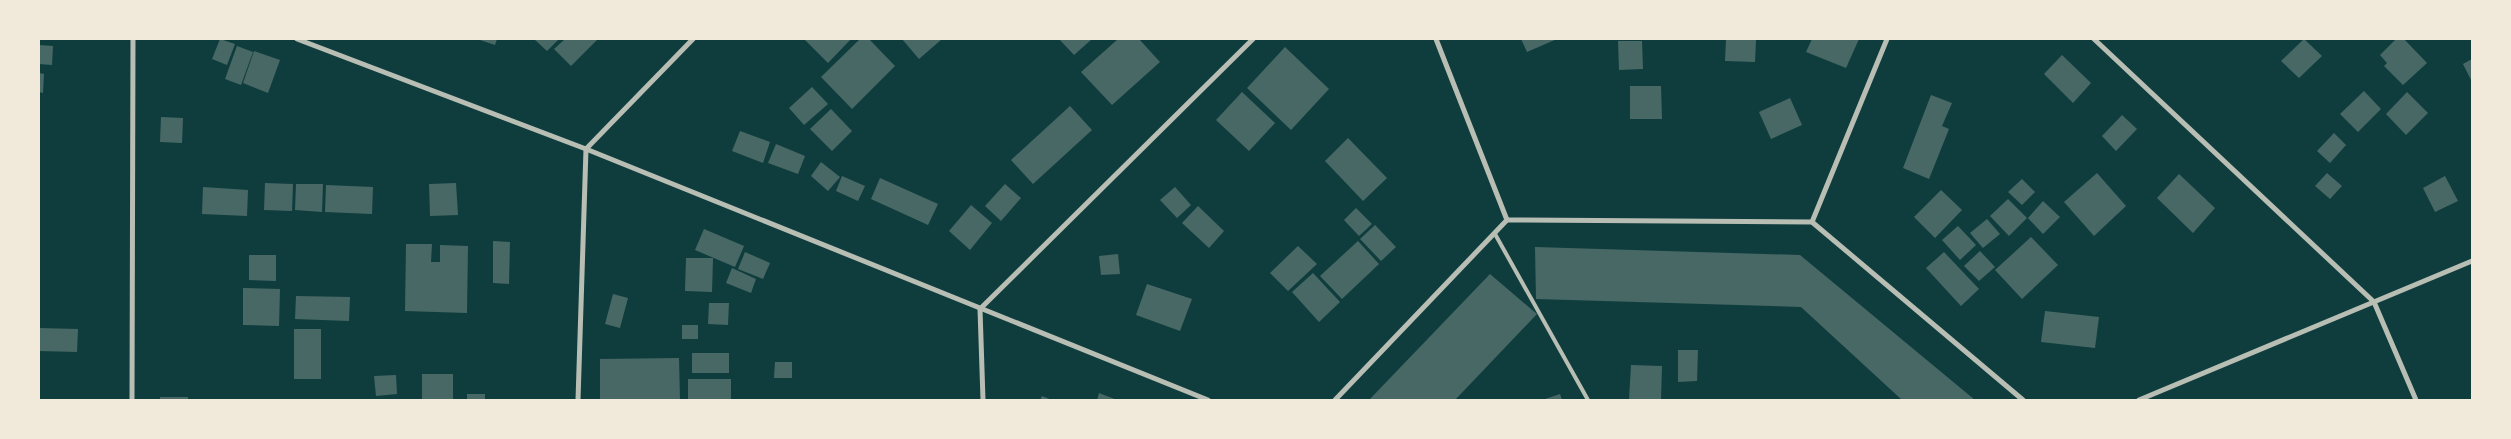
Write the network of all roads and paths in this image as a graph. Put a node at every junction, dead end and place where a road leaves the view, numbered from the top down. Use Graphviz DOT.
graph roads {
  1 [pos="133,39"];
  2 [pos="298,39"];
  3 [pos="693,39"];
  4 [pos="1253,39"];
  5 [pos="1436,39"];
  6 [pos="1887,39"];
  7 [pos="2094,39"];
  8 [pos="586,149"];
  9 [pos="1507,220"];
  10 [pos="1812,222"];
  11 [pos="1495,234"];
  12 [pos="2472,261"];
  13 [pos="2374,302"];
  14 [pos="980,309"];
  15 [pos="132,400"];
  16 [pos="578,400"];
  17 [pos="983,400"];
  18 [pos="1208,400"];
  19 [pos="1336,400"];
  20 [pos="1588,400"];
  21 [pos="2023,400"];
  22 [pos="2139,400"];
  23 [pos="2416,400"];
  1 -- 15 [label="street"];
  2 -- 8 [label="street"];
  3 -- 8 [label="street"];
  4 -- 14 [label="street"];
  5 -- 9 [label="street"];
  6 -- 10 [label="street"];
  7 -- 13 [label="street"];
  8 -- 14 [label="street"];
  8 -- 16 [label="street"];
  9 -- 10 [label="street"];
  9 -- 11 [label="street"];
  10 -- 21 [label="street"];
  11 -- 19 [label="street"];
  11 -- 20 [label="lane"];
  12 -- 13 [label="street"];
  13 -- 22 [label="street"];
  13 -- 23 [label="street"];
  14 -- 17 [label="street"];
  14 -- 18 [label="street"];
}
